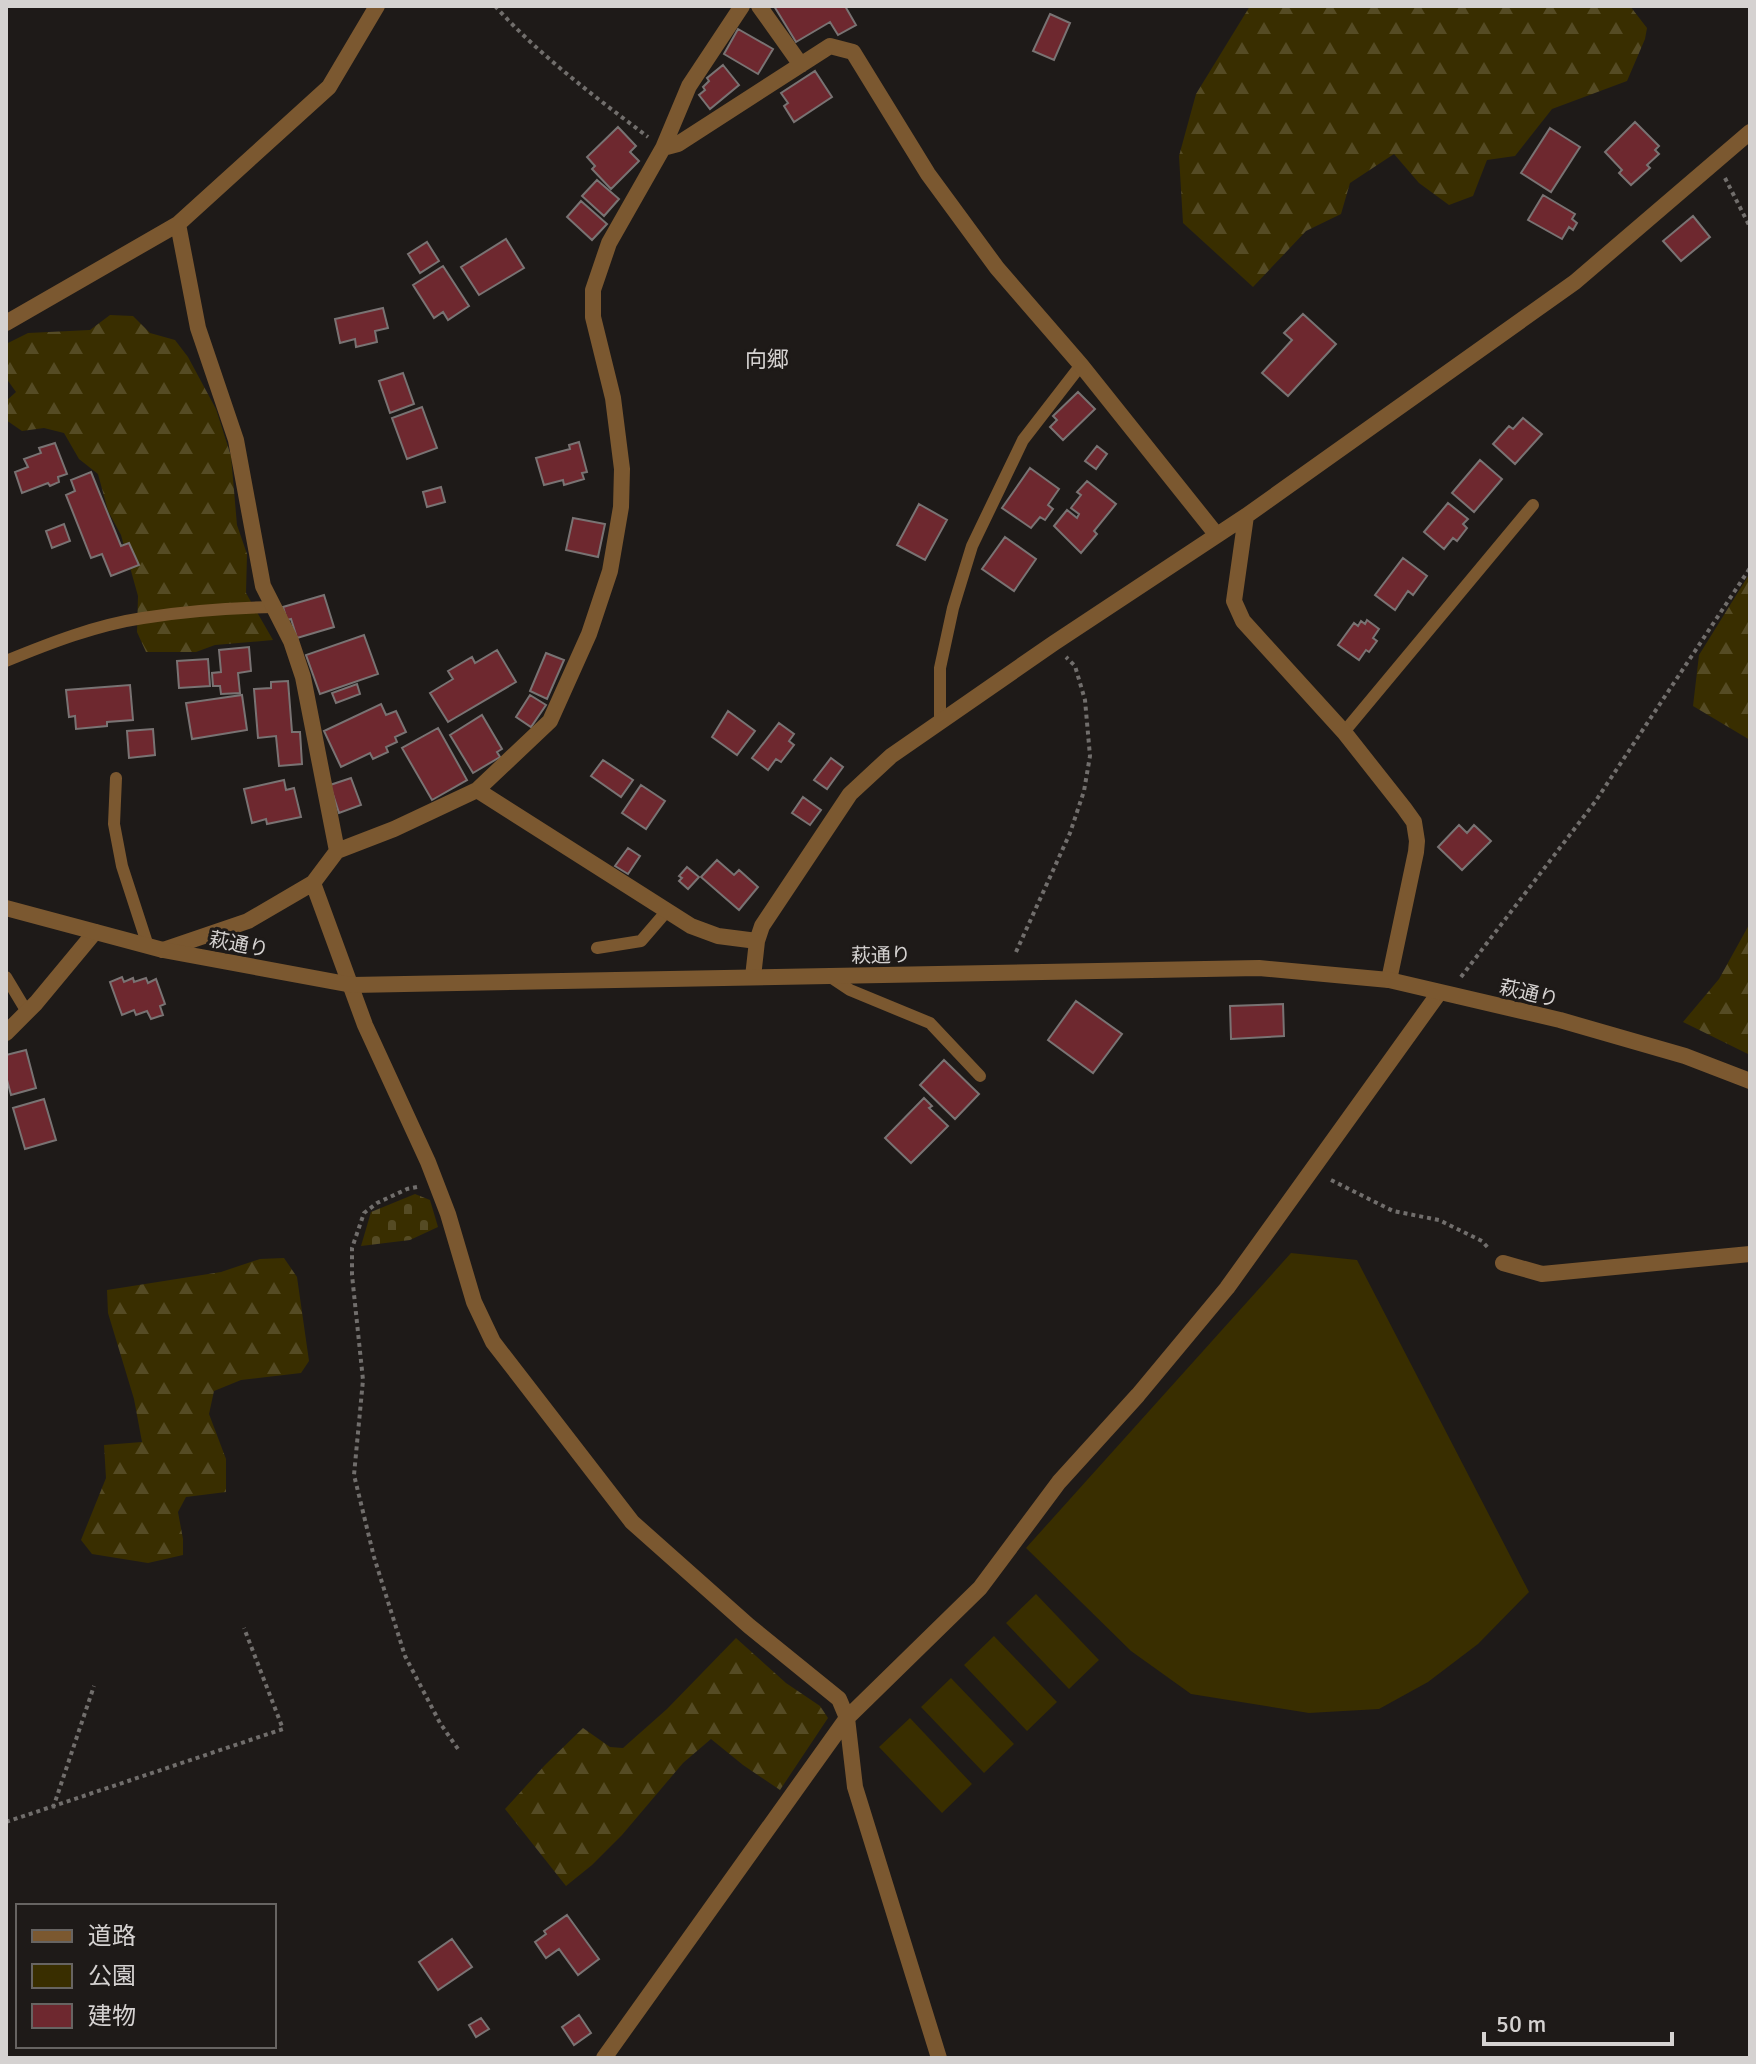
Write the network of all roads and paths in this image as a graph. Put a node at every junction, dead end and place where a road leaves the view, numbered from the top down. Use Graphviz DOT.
graph roads {
  1 [pos="377,6"];
  2 [pos="495,6"];
  3 [pos="742,6"];
  4 [pos="759,6"];
  5 [pos="801,65"];
  6 [pos="1750,132"];
  7 [pos="663,148"];
  8 [pos="1716,162"];
  9 [pos="178,224"];
  10 [pos="1750,227"];
  11 [pos="6,323"];
  12 [pos="1081,365"];
  13 [pos="1533,505"];
  14 [pos="1246,516"];
  15 [pos="1216,534"];
  16 [pos="1750,568"];
  17 [pos="274,607"];
  18 [pos="1054,643"];
  19 [pos="6,661"];
  20 [pos="940,722"];
  21 [pos="1344,732"];
  22 [pos="116,778"];
  23 [pos="477,790"];
  24 [pos="337,851"];
  25 [pos="313,883"];
  26 [pos="6,908"];
  27 [pos="666,912"];
  28 [pos="95,932"];
  29 [pos="757,941"];
  30 [pos="156,948"];
  31 [pos="597,948"];
  32 [pos="1007,973"];
  33 [pos="828,976"];
  34 [pos="6,977"];
  35 [pos="753,977"];
  36 [pos="1389,980"];
  37 [pos="352,985"];
  38 [pos="1444,994"];
  39 [pos="27,1012"];
  40 [pos="6,1033"];
  41 [pos="980,1076"];
  42 [pos="1750,1081"];
  43 [pos="1313,1166"];
  44 [pos="435,1184"];
  45 [pos="1750,1254"];
  46 [pos="1503,1263"];
  47 [pos="244,1628"];
  48 [pos="94,1686"];
  49 [pos="847,1718"];
  50 [pos="460,1752"];
  51 [pos="53,1808"];
  52 [pos="6,1822"];
  53 [pos="604,2058"];
  54 [pos="939,2058"];
  1 -- 9 [label="street"];
  2 -- 7 [label="path"];
  3 -- 7 [label="street"];
  4 -- 5 [label="street"];
  5 -- 7 [label="street"];
  5 -- 12 [label="street"];
  6 -- 8 [label="street"];
  7 -- 23 [label="street"];
  8 -- 10 [label="path"];
  8 -- 14 [label="street"];
  9 -- 11 [label="street"];
  9 -- 17 [label="street"];
  12 -- 15 [label="street"];
  12 -- 20 [label="lane"];
  13 -- 21 [label="lane"];
  14 -- 15 [label="street"];
  14 -- 21 [label="street"];
  15 -- 18 [label="street"];
  16 -- 38 [label="path"];
  17 -- 19 [label="lane"];
  17 -- 24 [label="street"];
  18 -- 20 [label="street"];
  18 -- 32 [label="path"];
  20 -- 29 [label="street"];
  21 -- 36 [label="street"];
  22 -- 30 [label="lane"];
  23 -- 24 [label="street"];
  23 -- 27 [label="street"];
  24 -- 25 [label="street"];
  25 -- 30 [label="street"];
  25 -- 37 [label="street"];
  26 -- 28 [label="street, 萩通り"];
  27 -- 29 [label="street"];
  27 -- 31 [label="lane"];
  28 -- 30 [label="street, 萩通り"];
  28 -- 39 [label="street"];
  29 -- 35 [label="street"];
  30 -- 37 [label="street, 萩通り"];
  32 -- 33 [label="street, 萩通り"];
  32 -- 36 [label="street, 萩通り"];
  33 -- 35 [label="street, 萩通り"];
  33 -- 41 [label="lane"];
  34 -- 39 [label="lane"];
  35 -- 37 [label="street, 萩通り"];
  36 -- 38 [label="street, 萩通り"];
  37 -- 44 [label="street"];
  38 -- 42 [label="street, 萩通り"];
  38 -- 43 [label="street"];
  39 -- 40 [label="street"];
  43 -- 46 [label="path"];
  43 -- 49 [label="street"];
  44 -- 49 [label="street"];
  44 -- 50 [label="path"];
  45 -- 46 [label="street"];
  47 -- 51 [label="path"];
  48 -- 51 [label="path"];
  49 -- 53 [label="street"];
  49 -- 54 [label="street"];
  51 -- 52 [label="path"];
}
